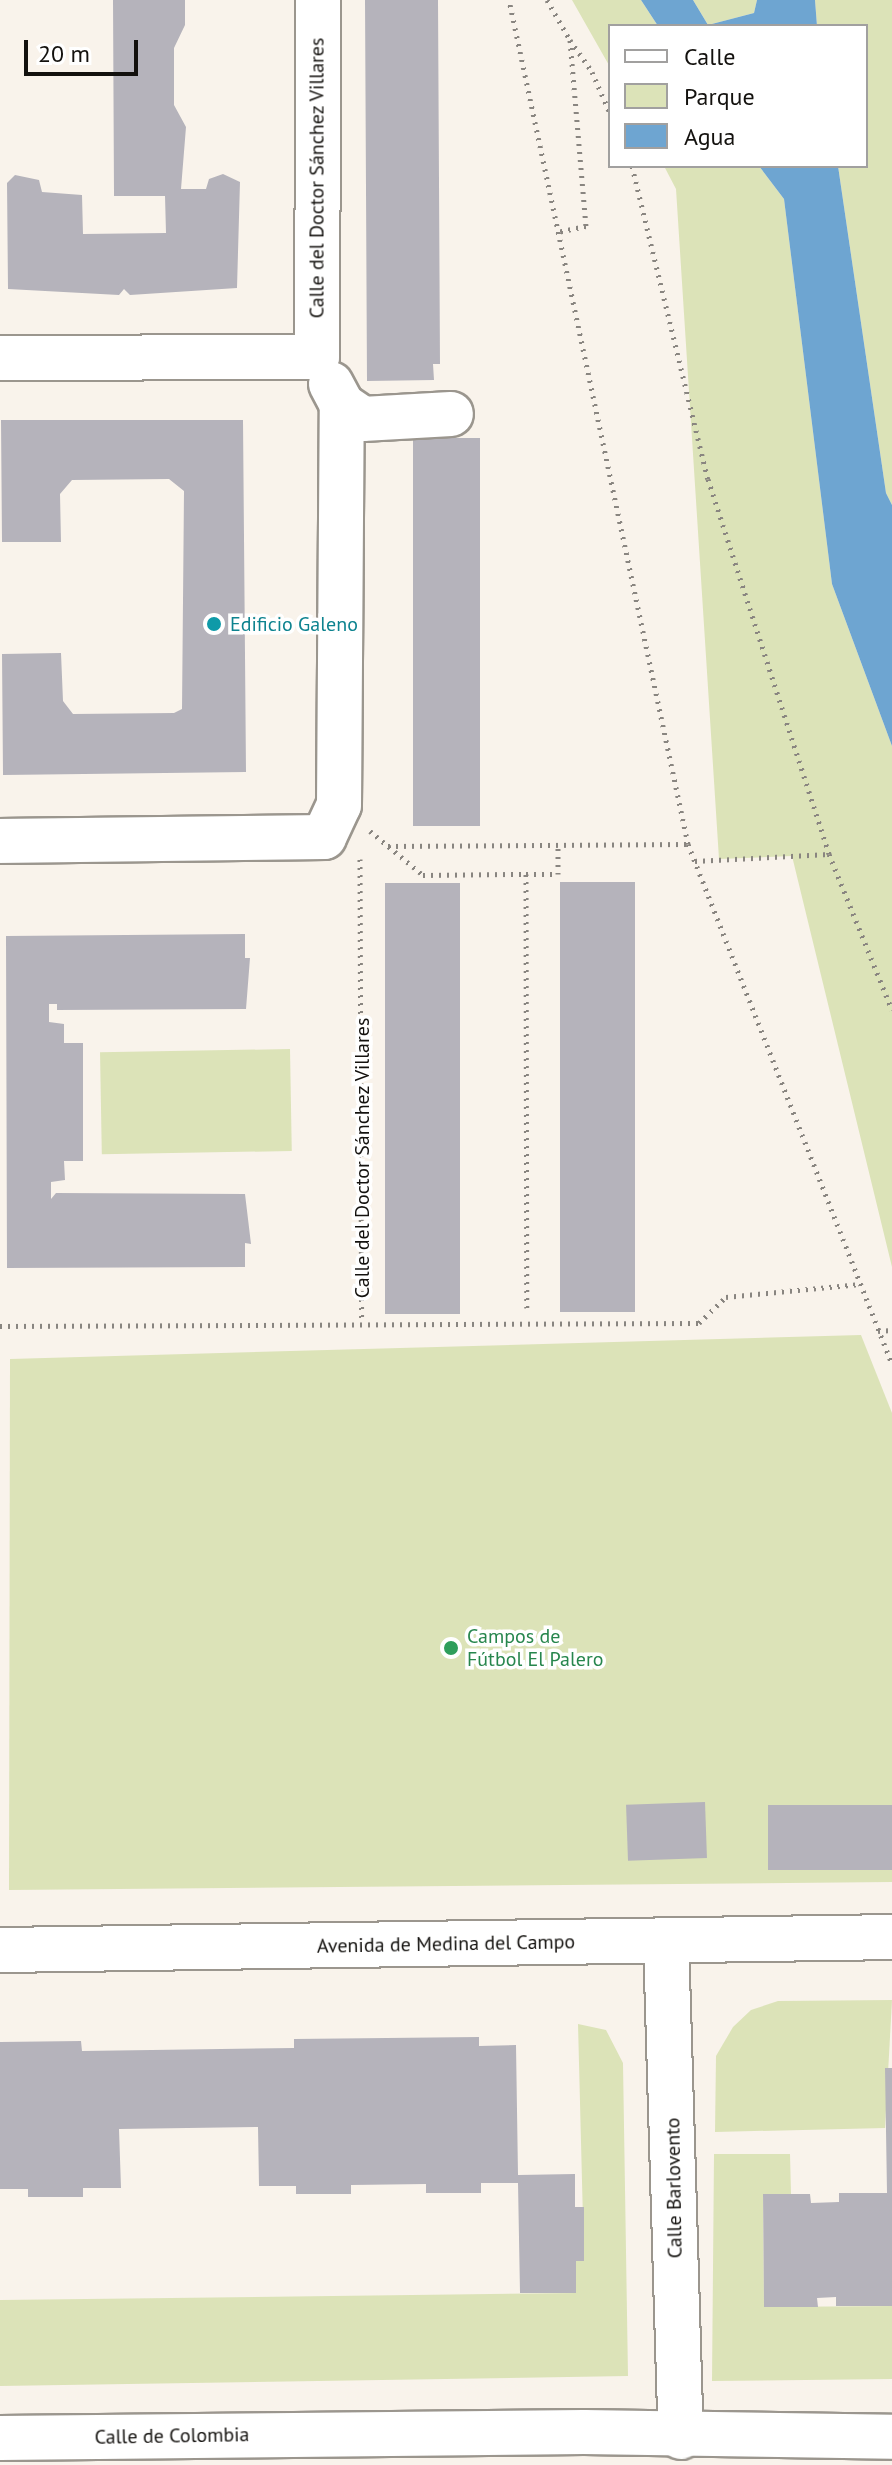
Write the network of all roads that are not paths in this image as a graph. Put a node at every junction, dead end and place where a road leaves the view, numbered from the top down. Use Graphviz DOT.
graph roads {
  1 [pos="318,0"];
  2 [pos="317,357"];
  3 [pos="0,358"];
  4 [pos="342,405"];
  5 [pos="451,414"];
  6 [pos="0,841"];
  7 [pos="892,1937"];
  8 [pos="666,1940"];
  9 [pos="0,1950"];
  10 [pos="892,2437"];
  11 [pos="0,2438"];
  12 [pos="338,2444"];
  13 [pos="787,2452"];
  14 [pos="683,2456"];
  15 [pos="199,2465"];
  16 [pos="647,2465"];
  1 -- 2 [label="street, Calle del Doctor Sánchez Villares"];
  2 -- 3 [label="street"];
  2 -- 4 [label="street, Calle del Doctor Sánchez Villares"];
  4 -- 5 [label="street"];
  4 -- 6 [label="street, Calle del Doctor Sánchez Villares"];
  7 -- 8 [label="street, Avenida de Medina del Campo"];
  8 -- 9 [label="street, Avenida de Medina del Campo"];
  8 -- 14 [label="street, Calle Barlovento"];
  10 -- 13 [label="street, Calle de Colombia"];
  11 -- 12 [label="street, Calle de Colombia"];
  12 -- 14 [label="street, Calle de Colombia"];
  12 -- 15 [label="street"];
  13 -- 14 [label="street, Calle de Colombia"];
  14 -- 16 [label="street"];
}
